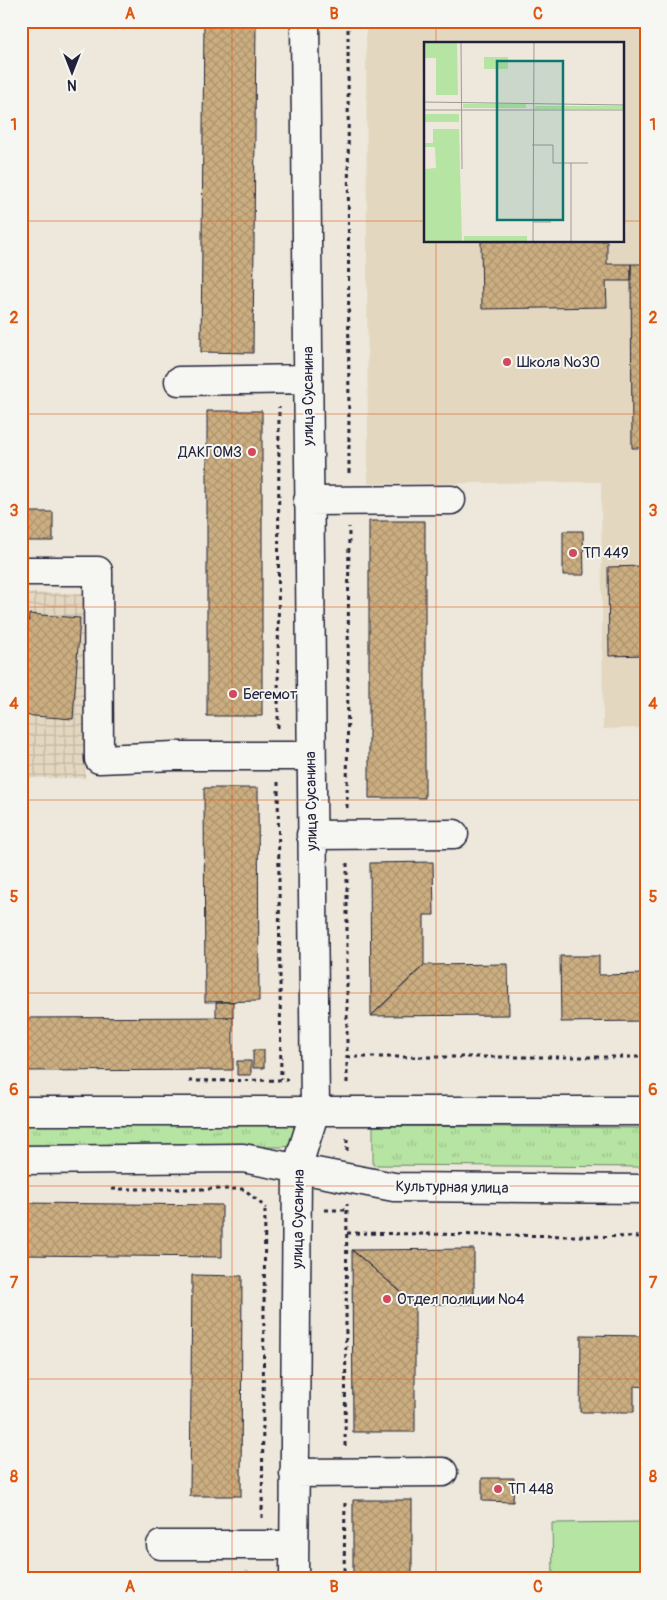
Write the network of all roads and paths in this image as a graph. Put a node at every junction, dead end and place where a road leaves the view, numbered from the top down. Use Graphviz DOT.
graph roads {
  1 [pos="305,21"];
  2 [pos="348,21"];
  3 [pos="279,380"];
  4 [pos="308,380"];
  5 [pos="179,381"];
  6 [pos="451,500"];
  7 [pos="308,501"];
  8 [pos="349,501"];
  9 [pos="21,571"];
  10 [pos="278,756"];
  11 [pos="310,756"];
  12 [pos="454,834"];
  13 [pos="347,835"];
  14 [pos="311,836"];
  15 [pos="646,1056"];
  16 [pos="347,1057"];
  17 [pos="281,1080"];
  18 [pos="21,1111"];
  19 [pos="315,1111"];
  20 [pos="347,1111"];
  21 [pos="646,1111"];
  22 [pos="21,1160"];
  23 [pos="297,1168"];
  24 [pos="347,1177"];
  25 [pos="108,1189"];
  26 [pos="646,1189"];
  27 [pos="346,1233"];
  28 [pos="646,1237"];
  29 [pos="443,1472"];
  30 [pos="294,1473"];
  31 [pos="345,1473"];
  32 [pos="161,1545"];
  33 [pos="255,1545"];
  34 [pos="294,1545"];
  35 [pos="245,1579"];
  36 [pos="294,1579"];
  37 [pos="344,1579"];
  1 -- 4 [label="street, улица Сусанина"];
  2 -- 8 [label="path"];
  3 -- 4 [label="street"];
  3 -- 5 [label="street"];
  3 -- 10 [label="path"];
  4 -- 7 [label="street, улица Сусанина"];
  6 -- 8 [label="street"];
  7 -- 8 [label="street"];
  7 -- 11 [label="street, улица Сусанина"];
  8 -- 13 [label="path"];
  9 -- 10 [label="street"];
  10 -- 11 [label="street"];
  10 -- 17 [label="path"];
  11 -- 14 [label="street, улица Сусанина"];
  12 -- 13 [label="street"];
  13 -- 14 [label="street"];
  13 -- 16 [label="path"];
  14 -- 19 [label="street, улица Сусанина"];
  15 -- 16 [label="path"];
  16 -- 20 [label="path"];
  18 -- 19 [label="street"];
  19 -- 20 [label="street"];
  19 -- 23 [label="street, улица Сусанина"];
  20 -- 21 [label="street"];
  20 -- 24 [label="path"];
  22 -- 23 [label="street, Культурная улица"];
  23 -- 24 [label="street, Культурная улица"];
  23 -- 30 [label="street, улица Сусанина"];
  24 -- 26 [label="street, Культурная улица"];
  24 -- 27 [label="path"];
  25 -- 33 [label="path"];
  27 -- 28 [label="path"];
  27 -- 31 [label="path"];
  29 -- 31 [label="street"];
  30 -- 31 [label="street"];
  30 -- 34 [label="street, улица Сусанина"];
  31 -- 37 [label="path"];
  32 -- 33 [label="street"];
  33 -- 34 [label="street"];
  33 -- 35 [label="path"];
  34 -- 36 [label="street, улица Сусанина"];
}
